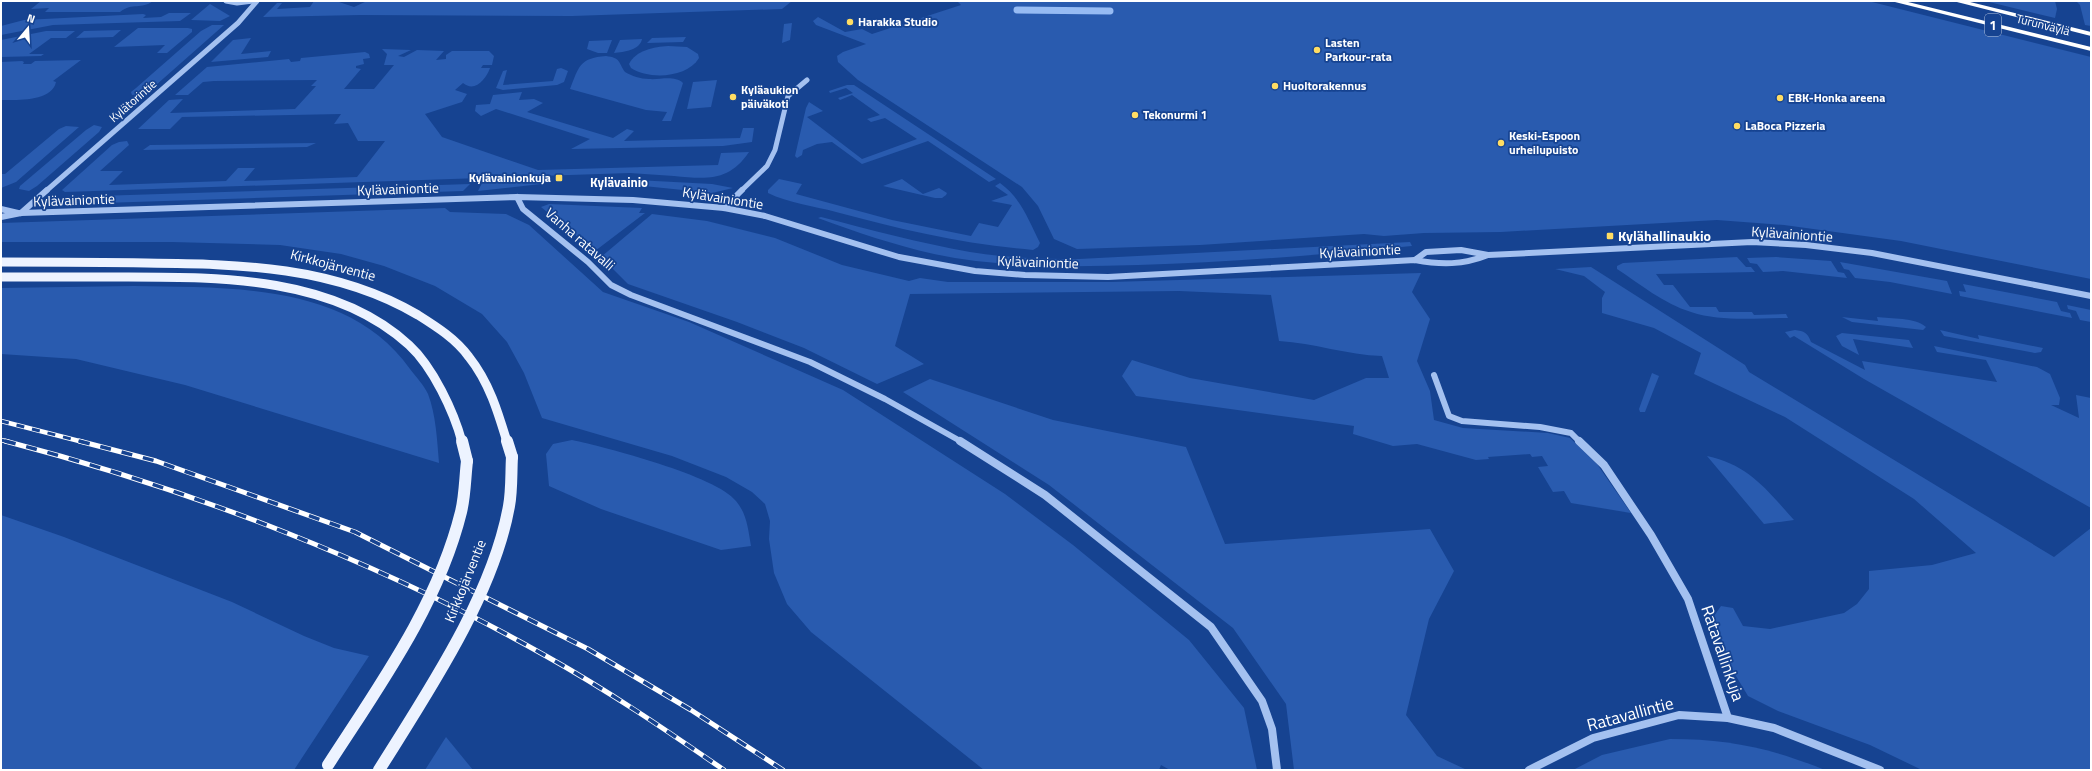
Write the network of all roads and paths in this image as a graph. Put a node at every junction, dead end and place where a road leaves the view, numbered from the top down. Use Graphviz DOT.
graph roads {
  1 [pos="226,1"];
  2 [pos="253,1"];
  3 [pos="257,1"];
  4 [pos="1895,1"];
  5 [pos="1957,1"];
  6 [pos="2091,34"];
  7 [pos="2091,49"];
  8 [pos="807,80"];
  9 [pos="517,197"];
  10 [pos="1,208"];
  11 [pos="724,208"];
  12 [pos="21,214"];
  13 [pos="1,217"];
  14 [pos="1488,255"];
  15 [pos="1415,260"];
  16 [pos="1,262"];
  17 [pos="1,277"];
  18 [pos="2091,296"];
  19 [pos="1434,375"];
  20 [pos="1728,718"];
  21 [pos="326,767"];
  22 [pos="379,770"];
  23 [pos="1277,770"];
  24 [pos="1529,770"];
  25 [pos="1880,770"];
  1 -- 2 [label="street"];
  3 -- 12 [label="street, Kylätorintie"];
  4 -- 7 [label="highway, Turunväylä / 1"];
  5 -- 6 [label="highway, Turunväylä / 1"];
  8 -- 11 [label="street"];
  9 -- 11 [label="street, Kylävainiontie"];
  9 -- 12 [label="street, Kylävainiontie"];
  9 -- 23 [label="street, Vanha ratavalli"];
  10 -- 12 [label="street, Kylävainiontie"];
  11 -- 15 [label="street, Kylävainiontie"];
  12 -- 13 [label="street, Kylävainiontie"];
  14 -- 15 [label="street, Kylävainiontie"];
  14 -- 15 [label="street, Kylävainiontie"];
  14 -- 18 [label="street, Kylävainiontie"];
  16 -- 22 [label="main road, Kirkkojärventie, bridge"];
  17 -- 21 [label="main road, Kirkkojärventie, bridge"];
  19 -- 20 [label="street, Ratavallinkuja"];
  20 -- 24 [label="street, Ratavallintie"];
  20 -- 25 [label="street, Ratavallintie"];
}
